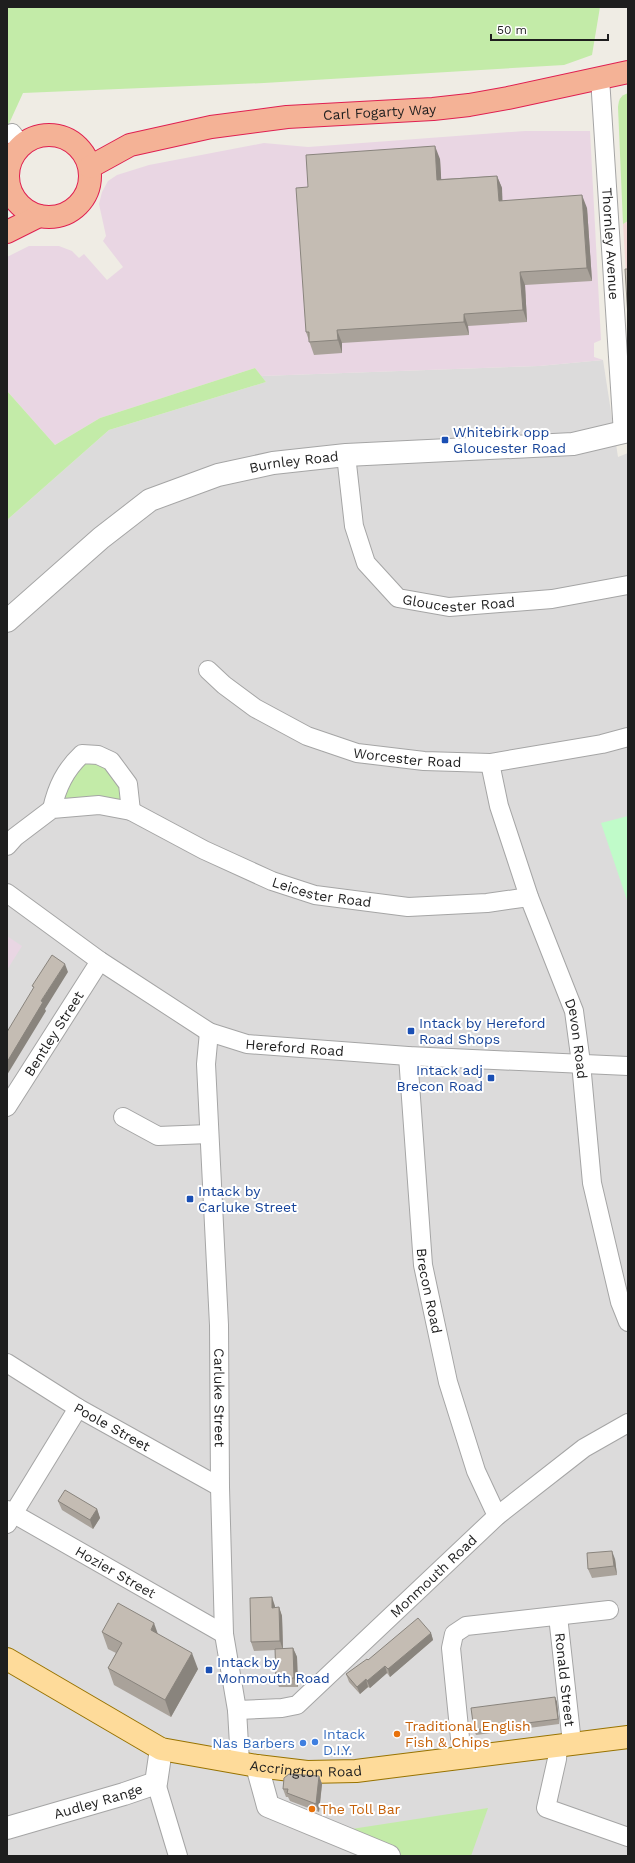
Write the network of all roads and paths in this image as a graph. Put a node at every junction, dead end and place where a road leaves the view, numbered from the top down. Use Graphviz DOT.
graph roads {
  1 [pos="628,72"];
  2 [pos="600,78"];
  3 [pos="76,144"];
  4 [pos="130,145"];
  5 [pos="90,167"];
  6 [pos="9,193"];
  7 [pos="39,216"];
  8 [pos="7,232"];
  9 [pos="626,432"];
  10 [pos="346,455"];
  11 [pos="628,584"];
  12 [pos="7,621"];
  13 [pos="208,670"];
  14 [pos="628,737"];
  15 [pos="490,763"];
  16 [pos="52,810"];
  17 [pos="131,811"];
  18 [pos="7,846"];
  19 [pos="7,893"];
  20 [pos="529,897"];
  21 [pos="100,961"];
  22 [pos="209,1032"];
  23 [pos="408,1056"];
  24 [pos="581,1063"];
  25 [pos="628,1066"];
  26 [pos="7,1107"];
  27 [pos="124,1118"];
  28 [pos="209,1134"];
  29 [pos="628,1322"];
  30 [pos="7,1363"];
  31 [pos="78,1408"];
  32 [pos="628,1423"];
  33 [pos="220,1487"];
  34 [pos="9,1516"];
  35 [pos="497,1516"];
  36 [pos="609,1610"];
  37 [pos="558,1616"];
  38 [pos="224,1634"];
  39 [pos="7,1659"];
  40 [pos="237,1710"];
  41 [pos="628,1737"];
  42 [pos="565,1744"];
  43 [pos="161,1749"];
  44 [pos="462,1758"];
  45 [pos="248,1764"];
  46 [pos="156,1783"];
  47 [pos="7,1828"];
  48 [pos="628,1837"];
  49 [pos="178,1856"];
  50 [pos="389,1856"];
  1 -- 2 [label="highway, Carl Fogarty Way"];
  2 -- 4 [label="highway, Carl Fogarty Way"];
  2 -- 9 [label="street, Thornley Avenue"];
  3 -- 4 [label="highway, Carl Fogarty Way"];
  3 -- 5 [label="highway"];
  3 -- 6 [label="highway"];
  4 -- 5 [label="highway, Carl Fogarty Way"];
  5 -- 7 [label="highway"];
  6 -- 7 [label="highway"];
  7 -- 8 [label="highway"];
  9 -- 10 [label="street, Burnley Road"];
  10 -- 11 [label="street, Gloucester Road"];
  10 -- 12 [label="street, Burnley Road"];
  13 -- 15 [label="street, Worcester Road"];
  14 -- 15 [label="street, Worcester Road"];
  15 -- 20 [label="street, Devon Road"];
  16 -- 17 [label="street, Leicester Road"];
  16 -- 17 [label="street"];
  16 -- 18 [label="street"];
  17 -- 20 [label="street, Leicester Road"];
  19 -- 21 [label="street, Hereford Road"];
  20 -- 24 [label="street, Devon Road"];
  21 -- 22 [label="street, Hereford Road"];
  21 -- 26 [label="street, Bentley Street"];
  22 -- 23 [label="street, Hereford Road"];
  22 -- 28 [label="street, Carluke Street"];
  23 -- 24 [label="street, Hereford Road"];
  23 -- 35 [label="street, Brecon Road"];
  24 -- 25 [label="street, Hereford Road"];
  24 -- 29 [label="street, Devon Road"];
  27 -- 28 [label="street"];
  28 -- 33 [label="street, Carluke Street"];
  30 -- 31 [label="street, Poole Street"];
  31 -- 33 [label="street, Poole Street"];
  31 -- 34 [label="street"];
  32 -- 35 [label="street, Monmouth Road"];
  33 -- 38 [label="street, Carluke Street"];
  34 -- 38 [label="street, Hozier Street"];
  35 -- 40 [label="street, Monmouth Road"];
  36 -- 37 [label="street, Ronald Street"];
  37 -- 42 [label="street, Ronald Street"];
  37 -- 44 [label="street, Ronald Street"];
  38 -- 40 [label="street, Carluke Street"];
  39 -- 43 [label="main road, Accrington Road"];
  40 -- 45 [label="street, Carluke Street"];
  41 -- 42 [label="main road, Accrington Road"];
  42 -- 44 [label="main road, Accrington Road"];
  42 -- 48 [label="street, Ronald Street"];
  43 -- 45 [label="main road, Accrington Road"];
  43 -- 46 [label="street, Audley Range"];
  44 -- 45 [label="main road, Accrington Road"];
  45 -- 50 [label="street"];
  46 -- 47 [label="street, Audley Range"];
  46 -- 49 [label="street"];
}
